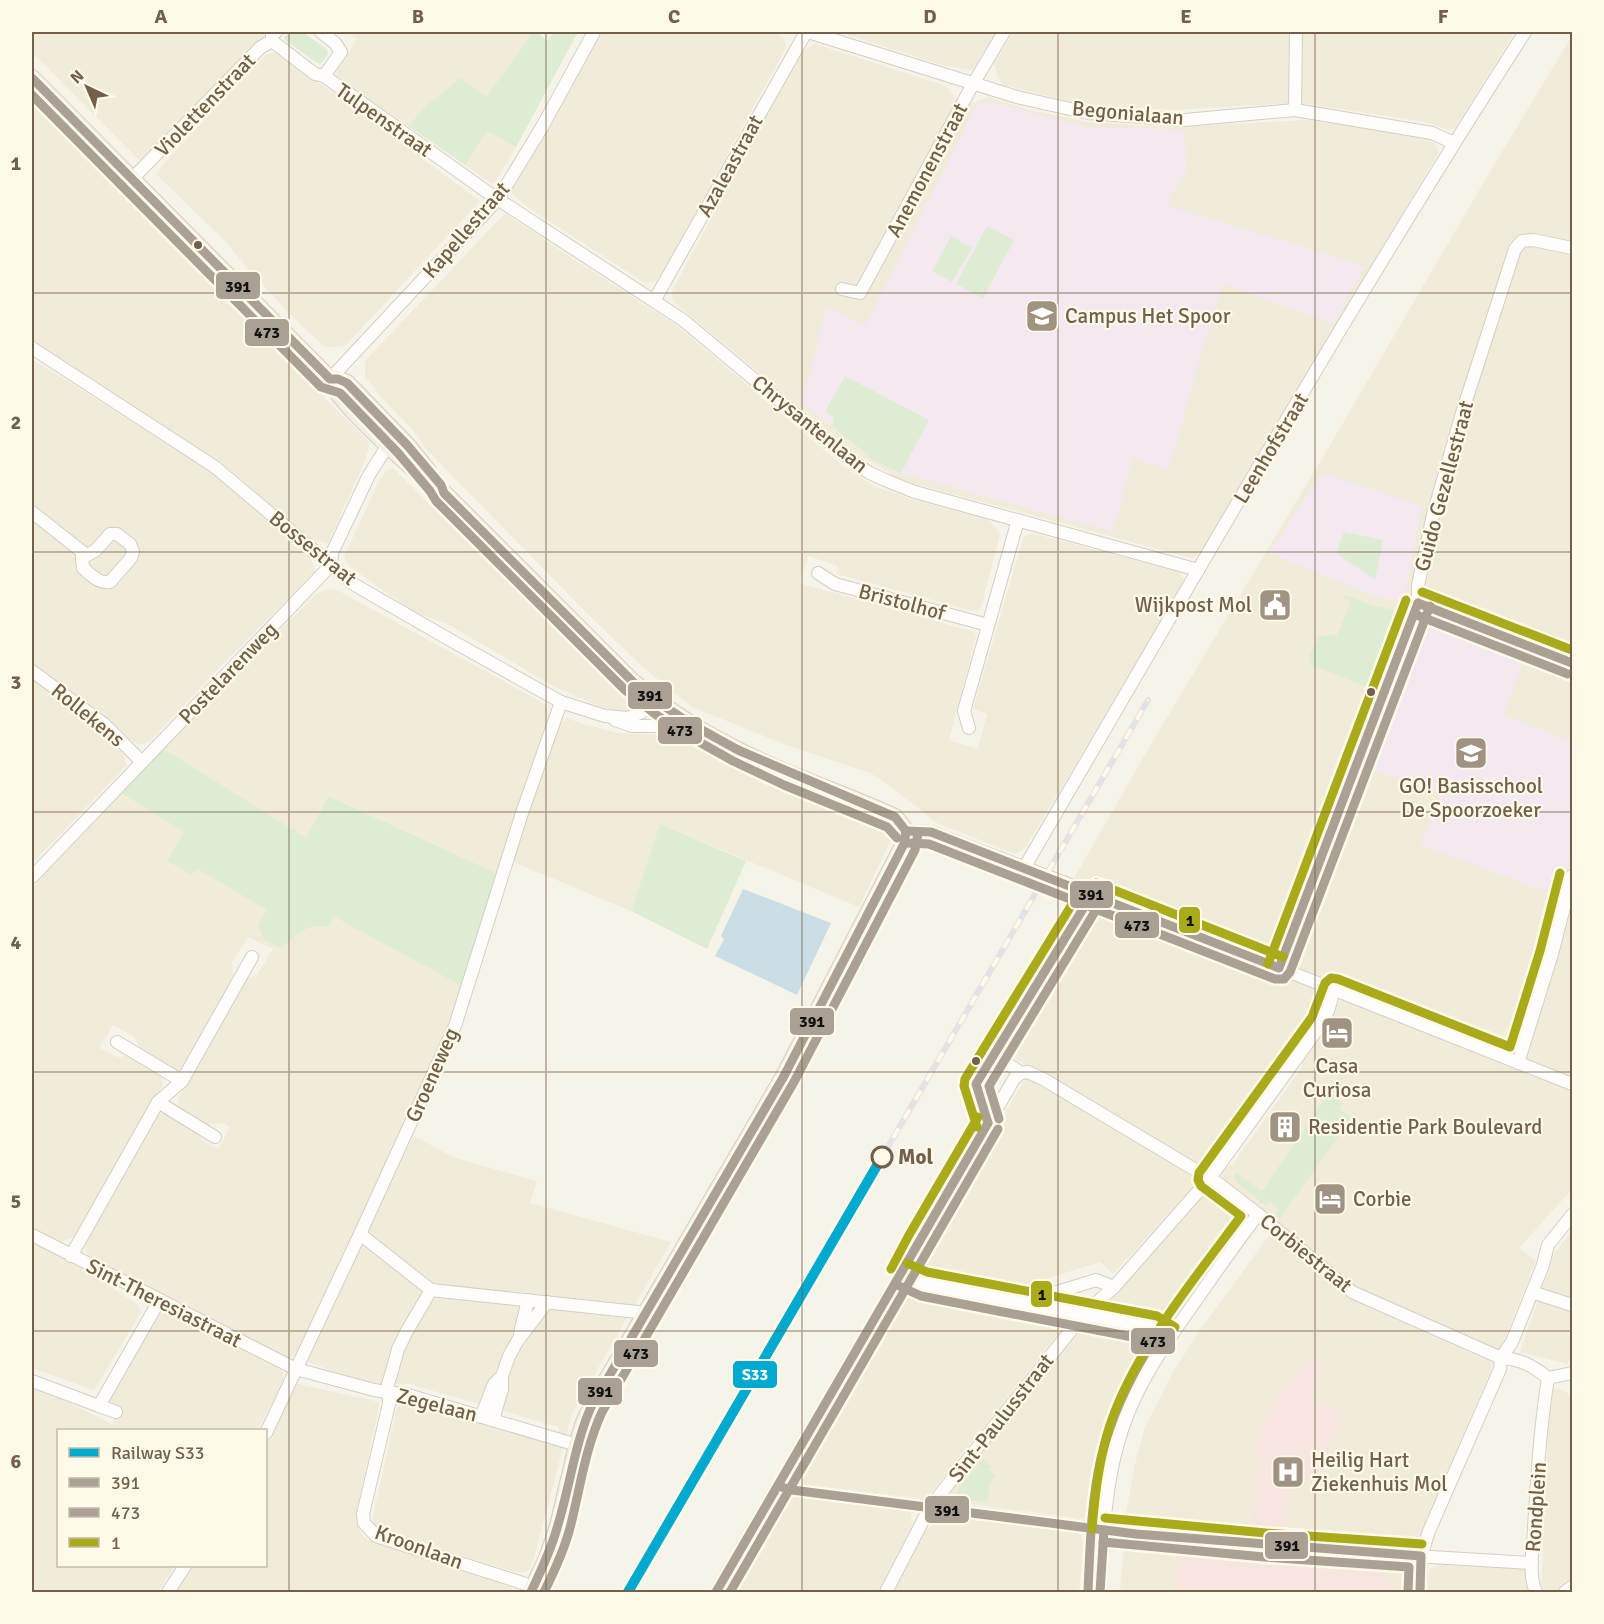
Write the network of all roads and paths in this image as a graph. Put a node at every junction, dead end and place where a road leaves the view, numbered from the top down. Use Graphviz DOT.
graph roads {
  1 [pos="321,32"];
  2 [pos="594,32"];
  3 [pos="807,32"];
  4 [pos="1004,32"];
  5 [pos="1296,32"];
  6 [pos="1525,32"];
  7 [pos="274,36"];
  8 [pos="324,76"];
  9 [pos="32,78"];
  10 [pos="973,84"];
  11 [pos="1295,110"];
  12 [pos="1454,143"];
  13 [pos="132,179"];
  14 [pos="498,199"];
  15 [pos="1572,248"];
  16 [pos="842,289"];
  17 [pos="654,301"];
  18 [pos="32,348"];
  19 [pos="330,379"];
  20 [pos="388,445"];
  21 [pos="444,493"];
  22 [pos="32,512"];
  23 [pos="1018,520"];
  24 [pos="86,554"];
  25 [pos="331,565"];
  26 [pos="1198,570"];
  27 [pos="818,573"];
  28 [pos="1418,603"];
  29 [pos="988,625"];
  30 [pos="1572,663"];
  31 [pos="32,671"];
  32 [pos="654,700"];
  33 [pos="561,702"];
  34 [pos="674,713"];
  35 [pos="611,718"];
  36 [pos="969,728"];
  37 [pos="142,762"];
  38 [pos="906,831"];
  39 [pos="1024,868"];
  40 [pos="1572,876"];
  41 [pos="32,877"];
  42 [pos="1092,894"];
  43 [pos="252,957"];
  44 [pos="1279,968"];
  45 [pos="1334,990"];
  46 [pos="117,1042"];
  47 [pos="995,1055"];
  48 [pos="1518,1063"];
  49 [pos="1021,1073"];
  50 [pos="182,1081"];
  51 [pos="1572,1084"];
  52 [pos="158,1102"];
  53 [pos="988,1123"];
  54 [pos="216,1137"];
  55 [pos="1210,1178"];
  56 [pos="1258,1214"];
  57 [pos="1572,1215"];
  58 [pos="360,1234"];
  59 [pos="32,1235"];
  60 [pos="71,1256"];
  61 [pos="902,1274"];
  62 [pos="1113,1287"];
  63 [pos="431,1290"];
  64 [pos="1532,1292"];
  65 [pos="528,1300"];
  66 [pos="159,1301"];
  67 [pos="547,1302"];
  68 [pos="1572,1305"];
  69 [pos="1037,1306"];
  70 [pos="647,1313"];
  71 [pos="1084,1314"];
  72 [pos="1169,1337"];
  73 [pos="518,1340"];
  74 [pos="1502,1358"];
  75 [pos="296,1369"];
  76 [pos="1572,1373"];
  77 [pos="1548,1378"];
  78 [pos="32,1381"];
  79 [pos="388,1393"];
  80 [pos="99,1406"];
  81 [pos="116,1412"];
  82 [pos="487,1418"];
  83 [pos="267,1431"];
  84 [pos="577,1445"];
  85 [pos="778,1486"];
  86 [pos="930,1507"];
  87 [pos="1104,1530"];
  88 [pos="1421,1556"];
  89 [pos="1532,1563"];
  90 [pos="184,1567"];
  91 [pos="1572,1587"];
  92 [pos="533,1590"];
  93 [pos="168,1593"];
  94 [pos="716,1593"];
  95 [pos="885,1593"];
  96 [pos="1100,1593"];
  97 [pos="1420,1593"];
  98 [pos="1536,1593"];
  99 [pos="1565,1593"];
  1 -- 8 [label="street"];
  2 -- 14 [label="street, Kapellestraat"];
  3 -- 10 [label="street, Begonialaan"];
  3 -- 17 [label="street, Azaleastraat"];
  4 -- 10 [label="street, Anemonenstraat"];
  5 -- 11 [label="street"];
  6 -- 12 [label="street, Leenhofstraat"];
  7 -- 8 [label="street, Tulpenstraat"];
  7 -- 13 [label="street, Violettenstraat"];
  8 -- 14 [label="street, Tulpenstraat"];
  9 -- 13 [label="main road"];
  10 -- 11 [label="street, Begonialaan"];
  10 -- 16 [label="street, Anemonenstraat"];
  11 -- 12 [label="street, Begonialaan"];
  12 -- 26 [label="street, Leenhofstraat"];
  13 -- 19 [label="main road"];
  14 -- 17 [label="street, Chrysantenlaan"];
  14 -- 19 [label="street, Kapellestraat"];
  15 -- 28 [label="street, Guido Gezellestraat"];
  17 -- 23 [label="street, Chrysantenlaan"];
  18 -- 25 [label="street, Bossestraat"];
  19 -- 20 [label="main road"];
  19 -- 21 [label="main road"];
  20 -- 21 [label="main road"];
  20 -- 25 [label="street, Postelarenweg"];
  21 -- 32 [label="main road"];
  22 -- 24 [label="street"];
  23 -- 26 [label="street, Chrysantenlaan"];
  23 -- 29 [label="street"];
  25 -- 33 [label="street, Bossestraat"];
  25 -- 37 [label="street, Postelarenweg"];
  26 -- 39 [label="street, Leenhofstraat"];
  27 -- 29 [label="street, Bristolhof"];
  28 -- 30 [label="street"];
  28 -- 44 [label="street, Guido Gezellestraat"];
  29 -- 36 [label="street"];
  31 -- 37 [label="street, Rollekens"];
  32 -- 34 [label="main road"];
  32 -- 35 [label="street, Bossestraat"];
  33 -- 35 [label="street, Bossestraat"];
  33 -- 58 [label="street, Groeneweg"];
  34 -- 35 [label="street, Bossestraat"];
  34 -- 38 [label="main road"];
  37 -- 41 [label="street, Postelarenweg"];
  38 -- 39 [label="street"];
  38 -- 70 [label="main road"];
  39 -- 42 [label="street"];
  40 -- 48 [label="street"];
  42 -- 44 [label="street"];
  42 -- 47 [label="street"];
  43 -- 50 [label="street"];
  44 -- 45 [label="street"];
  45 -- 48 [label="street"];
  45 -- 55 [label="street, Sint-Paulusstraat"];
  46 -- 50 [label="street"];
  47 -- 49 [label="street, Corbiestraat"];
  47 -- 53 [label="street"];
  48 -- 51 [label="street"];
  49 -- 53 [label="street"];
  49 -- 55 [label="street, Corbiestraat"];
  50 -- 52 [label="street"];
  52 -- 54 [label="street"];
  52 -- 60 [label="street"];
  53 -- 61 [label="street"];
  55 -- 56 [label="street, Corbiestraat"];
  55 -- 62 [label="street, Sint-Paulusstraat"];
  56 -- 72 [label="street"];
  56 -- 74 [label="street, Corbiestraat"];
  57 -- 64 [label="street"];
  58 -- 63 [label="street"];
  58 -- 75 [label="street, Groeneweg"];
  59 -- 60 [label="street, Sint-Theresiastraat"];
  60 -- 66 [label="street, Sint-Theresiastraat"];
  61 -- 69 [label="street"];
  61 -- 85 [label="street"];
  62 -- 69 [label="street"];
  62 -- 71 [label="street, Sint-Paulusstraat"];
  63 -- 65 [label="street"];
  63 -- 79 [label="street"];
  64 -- 68 [label="street"];
  64 -- 74 [label="street"];
  65 -- 67 [label="street"];
  65 -- 73 [label="street"];
  66 -- 75 [label="street, Sint-Theresiastraat"];
  66 -- 80 [label="street"];
  67 -- 70 [label="street"];
  67 -- 73 [label="street"];
  69 -- 71 [label="street"];
  70 -- 84 [label="main road"];
  71 -- 72 [label="street"];
  71 -- 86 [label="street, Sint-Paulusstraat"];
  72 -- 87 [label="street"];
  73 -- 82 [label="street"];
  74 -- 77 [label="street, Corbiestraat"];
  74 -- 88 [label="street"];
  75 -- 79 [label="street, Zegelaan"];
  75 -- 83 [label="street, Groeneweg"];
  76 -- 77 [label="street"];
  77 -- 89 [label="street, Rondplein"];
  78 -- 80 [label="street"];
  79 -- 82 [label="street, Zegelaan"];
  79 -- 92 [label="street, Kroonlaan"];
  80 -- 81 [label="street"];
  82 -- 84 [label="street, Zegelaan"];
  84 -- 92 [label="main road"];
  85 -- 86 [label="street, Rondplein"];
  85 -- 94 [label="street"];
  86 -- 87 [label="street, Rondplein"];
  86 -- 95 [label="street, Sint-Paulusstraat"];
  87 -- 88 [label="street, Rondplein"];
  87 -- 96 [label="street"];
  88 -- 89 [label="street, Rondplein"];
  88 -- 97 [label="street"];
  89 -- 98 [label="street"];
  90 -- 93 [label="street"];
  91 -- 99 [label="street"];
}
